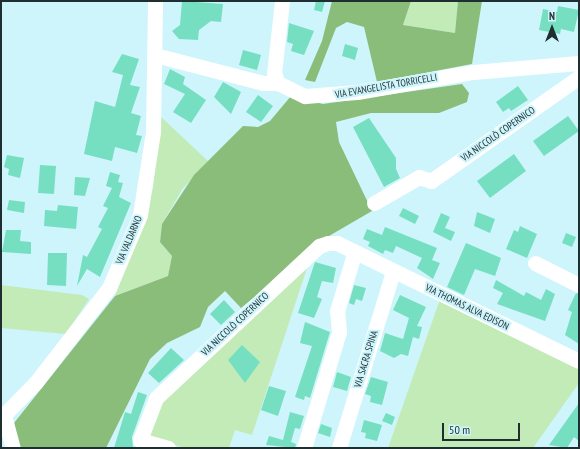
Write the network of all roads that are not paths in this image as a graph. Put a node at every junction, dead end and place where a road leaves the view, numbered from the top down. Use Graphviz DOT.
graph roads {
  1 [pos="155,1"];
  2 [pos="282,1"];
  3 [pos="155,55"];
  4 [pos="579,63"];
  5 [pos="579,77"];
  6 [pos="278,83"];
  7 [pos="374,203"];
  8 [pos="354,254"];
  9 [pos="535,263"];
  10 [pos="393,271"];
  11 [pos="579,285"];
  12 [pos="579,361"];
  13 [pos="2,417"];
  14 [pos="12,448"];
  15 [pos="168,448"];
  16 [pos="304,448"];
  17 [pos="339,448"];
  1 -- 3 [label="street, VIA VALDARNO"];
  2 -- 6 [label="street"];
  3 -- 6 [label="street"];
  3 -- 13 [label="street, VIA VALDARNO"];
  4 -- 6 [label="street, VIA EVANGELISTA TORRICELLI"];
  5 -- 7 [label="street, VIA NICCOLÒ COPERNICO"];
  8 -- 10 [label="street, VIA THOMAS ALVA EDISON"];
  8 -- 15 [label="street, VIA NICCOLÒ COPERNICO"];
  8 -- 16 [label="street"];
  9 -- 11 [label="street"];
  10 -- 12 [label="street, VIA THOMAS ALVA EDISON"];
  10 -- 17 [label="street, VIA SACRA SPINA"];
  13 -- 14 [label="street"];
}
